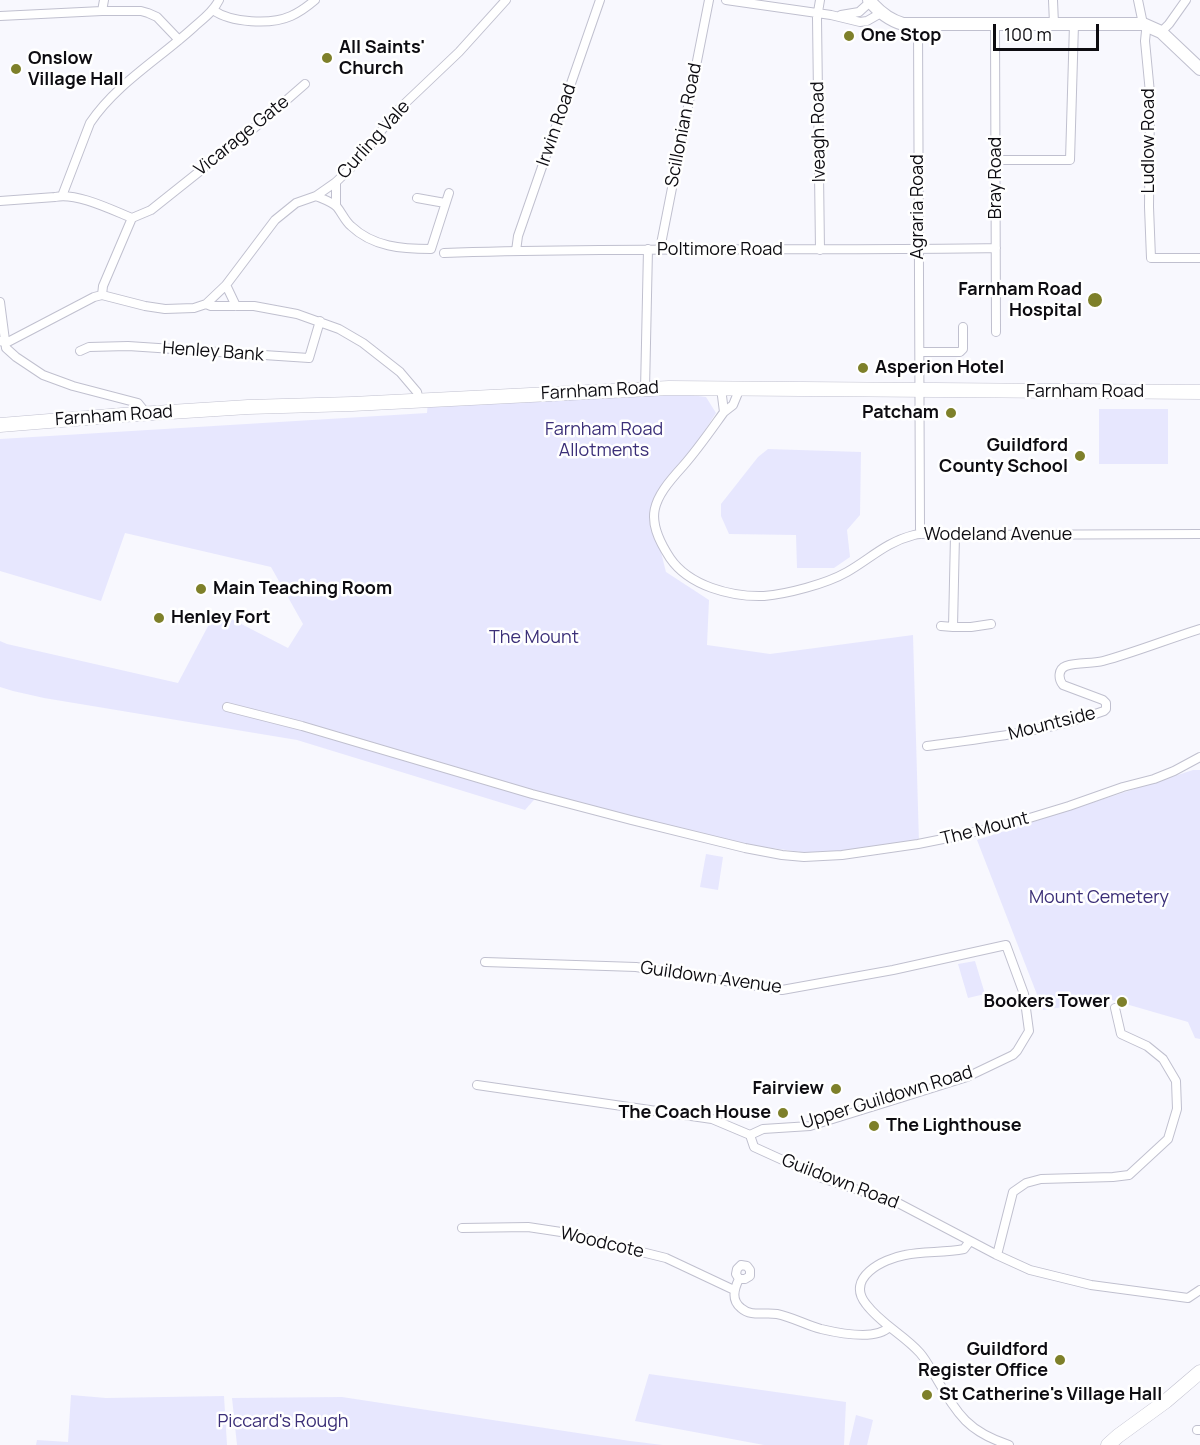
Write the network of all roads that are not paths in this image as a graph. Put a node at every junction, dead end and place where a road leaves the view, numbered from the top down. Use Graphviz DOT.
graph roads {
  1 [pos="105,0"];
  2 [pos="219,0"];
  3 [pos="315,0"];
  4 [pos="506,0"];
  5 [pos="600,0"];
  6 [pos="709,0"];
  7 [pos="726,0"];
  8 [pos="820,0"];
  9 [pos="1053,0"];
  10 [pos="1138,0"];
  11 [pos="1186,0"];
  12 [pos="869,1"];
  13 [pos="213,10"];
  14 [pos="102,11"];
  15 [pos="818,13"];
  16 [pos="881,13"];
  17 [pos="831,15"];
  18 [pos="0,16"];
  19 [pos="995,24"];
  20 [pos="1054,24"];
  21 [pos="1074,24"];
  22 [pos="1145,24"];
  23 [pos="918,25"];
  24 [pos="1161,33"];
  25 [pos="179,40"];
  26 [pos="1200,68"];
  27 [pos="305,84"];
  28 [pos="996,160"];
  29 [pos="336,182"];
  30 [pos="449,193"];
  31 [pos="62,196"];
  32 [pos="316,196"];
  33 [pos="417,198"];
  34 [pos="0,201"];
  35 [pos="446,203"];
  36 [pos="336,206"];
  37 [pos="132,218"];
  38 [pos="996,248"];
  39 [pos="648,249"];
  40 [pos="660,249"];
  41 [pos="918,249"];
  42 [pos="820,250"];
  43 [pos="516,251"];
  44 [pos="444,253"];
  45 [pos="1200,258"];
  46 [pos="226,285"];
  47 [pos="102,295"];
  48 [pos="0,302"];
  49 [pos="206,304"];
  50 [pos="236,306"];
  51 [pos="320,321"];
  52 [pos="963,327"];
  53 [pos="996,332"];
  54 [pos="3,342"];
  55 [pos="80,351"];
  56 [pos="920,352"];
  57 [pos="721,388"];
  58 [pos="740,388"];
  59 [pos="645,390"];
  60 [pos="919,390"];
  61 [pos="1200,392"];
  62 [pos="419,400"];
  63 [pos="724,412"];
  64 [pos="146,413"];
  65 [pos="0,425"];
  66 [pos="922,534"];
  67 [pos="1200,534"];
  68 [pos="955,535"];
  69 [pos="992,624"];
  70 [pos="941,626"];
  71 [pos="953,627"];
  72 [pos="1200,629"];
  73 [pos="227,707"];
  74 [pos="927,746"];
  75 [pos="1200,757"];
  76 [pos="1006,945"];
  77 [pos="484,962"];
  78 [pos="1115,1008"];
  79 [pos="477,1085"];
  80 [pos="750,1135"];
  81 [pos="462,1228"];
  82 [pos="970,1241"];
  83 [pos="997,1255"];
  84 [pos="739,1279"];
  85 [pos="734,1290"];
  86 [pos="1200,1290"];
  87 [pos="889,1327"];
  88 [pos="1200,1372"];
  89 [pos="1009,1445"];
  90 [pos="1108,1445"];
  1 -- 14 [label="street"];
  2 -- 13 [label="street"];
  3 -- 13 [label="street"];
  4 -- 29 [label="street, Curling Vale"];
  5 -- 43 [label="street, Irwin Road"];
  6 -- 40 [label="street, Scillonian Road"];
  7 -- 15 [label="street"];
  8 -- 15 [label="street, Iveagh Road"];
  9 -- 20 [label="street"];
  10 -- 22 [label="street, Ludlow Road"];
  11 -- 24 [label="street"];
  12 -- 16 [label="street"];
  12 -- 17 [label="street"];
  13 -- 25 [label="street"];
  14 -- 18 [label="street"];
  14 -- 25 [label="street"];
  15 -- 17 [label="street"];
  15 -- 42 [label="street, Iveagh Road"];
  16 -- 17 [label="street"];
  16 -- 23 [label="street"];
  19 -- 20 [label="street"];
  19 -- 23 [label="street"];
  19 -- 28 [label="street, Bray Road"];
  20 -- 21 [label="street"];
  21 -- 22 [label="street"];
  21 -- 28 [label="street"];
  22 -- 24 [label="street"];
  22 -- 45 [label="street, Ludlow Road"];
  23 -- 41 [label="street, Agraria Road"];
  24 -- 26 [label="street"];
  25 -- 31 [label="street"];
  27 -- 37 [label="street, Vicarage Gate"];
  28 -- 38 [label="street, Bray Road"];
  29 -- 32 [label="street, Curling Vale"];
  29 -- 36 [label="street"];
  30 -- 35 [label="street"];
  31 -- 34 [label="street"];
  31 -- 37 [label="street"];
  32 -- 36 [label="street"];
  32 -- 46 [label="street, Curling Vale"];
  33 -- 35 [label="street"];
  35 -- 36 [label="street"];
  37 -- 47 [label="street"];
  38 -- 41 [label="street, Poltimore Road"];
  38 -- 53 [label="street, Bray Road"];
  39 -- 40 [label="street, Poltimore Road"];
  39 -- 43 [label="street, Poltimore Road"];
  39 -- 59 [label="street"];
  40 -- 42 [label="street, Poltimore Road"];
  41 -- 42 [label="street, Poltimore Road"];
  41 -- 56 [label="street, Agraria Road"];
  43 -- 44 [label="street, Poltimore Road"];
  46 -- 49 [label="street, Curling Vale"];
  46 -- 50 [label="street"];
  47 -- 49 [label="street"];
  47 -- 54 [label="street"];
  48 -- 54 [label="street"];
  49 -- 50 [label="street"];
  50 -- 51 [label="street"];
  51 -- 55 [label="street, Henley Bank"];
  51 -- 62 [label="street"];
  52 -- 56 [label="street"];
  54 -- 64 [label="street"];
  56 -- 60 [label="street, Agraria Road"];
  57 -- 58 [label="main road, Farnham Road"];
  57 -- 59 [label="main road, Farnham Road"];
  57 -- 63 [label="street"];
  58 -- 60 [label="main road, Farnham Road"];
  58 -- 63 [label="street, Wodeland Avenue"];
  59 -- 62 [label="main road, Farnham Road"];
  60 -- 61 [label="main road, Farnham Road"];
  60 -- 66 [label="street, Agraria Road"];
  62 -- 64 [label="main road, Farnham Road"];
  63 -- 66 [label="street, Wodeland Avenue"];
  64 -- 65 [label="main road, Farnham Road"];
  66 -- 68 [label="street, Wodeland Avenue"];
  67 -- 68 [label="street, Wodeland Avenue"];
  68 -- 71 [label="street"];
  69 -- 71 [label="street"];
  70 -- 71 [label="street"];
  72 -- 74 [label="street, Mountside"];
  73 -- 75 [label="street, The Mount"];
  76 -- 77 [label="street, Guildown Avenue"];
  76 -- 80 [label="street, Upper Guildown Road"];
  78 -- 83 [label="street"];
  79 -- 80 [label="street, Guildown Road"];
  80 -- 82 [label="street, Guildown Road"];
  81 -- 85 [label="street, Woodcote"];
  82 -- 83 [label="street, Guildown Road"];
  82 -- 87 [label="street"];
  83 -- 86 [label="street, Guildown Road"];
  84 -- 85 [label="street"];
  85 -- 87 [label="street"];
  87 -- 89 [label="street"];
  88 -- 90 [label="main road"];
}
